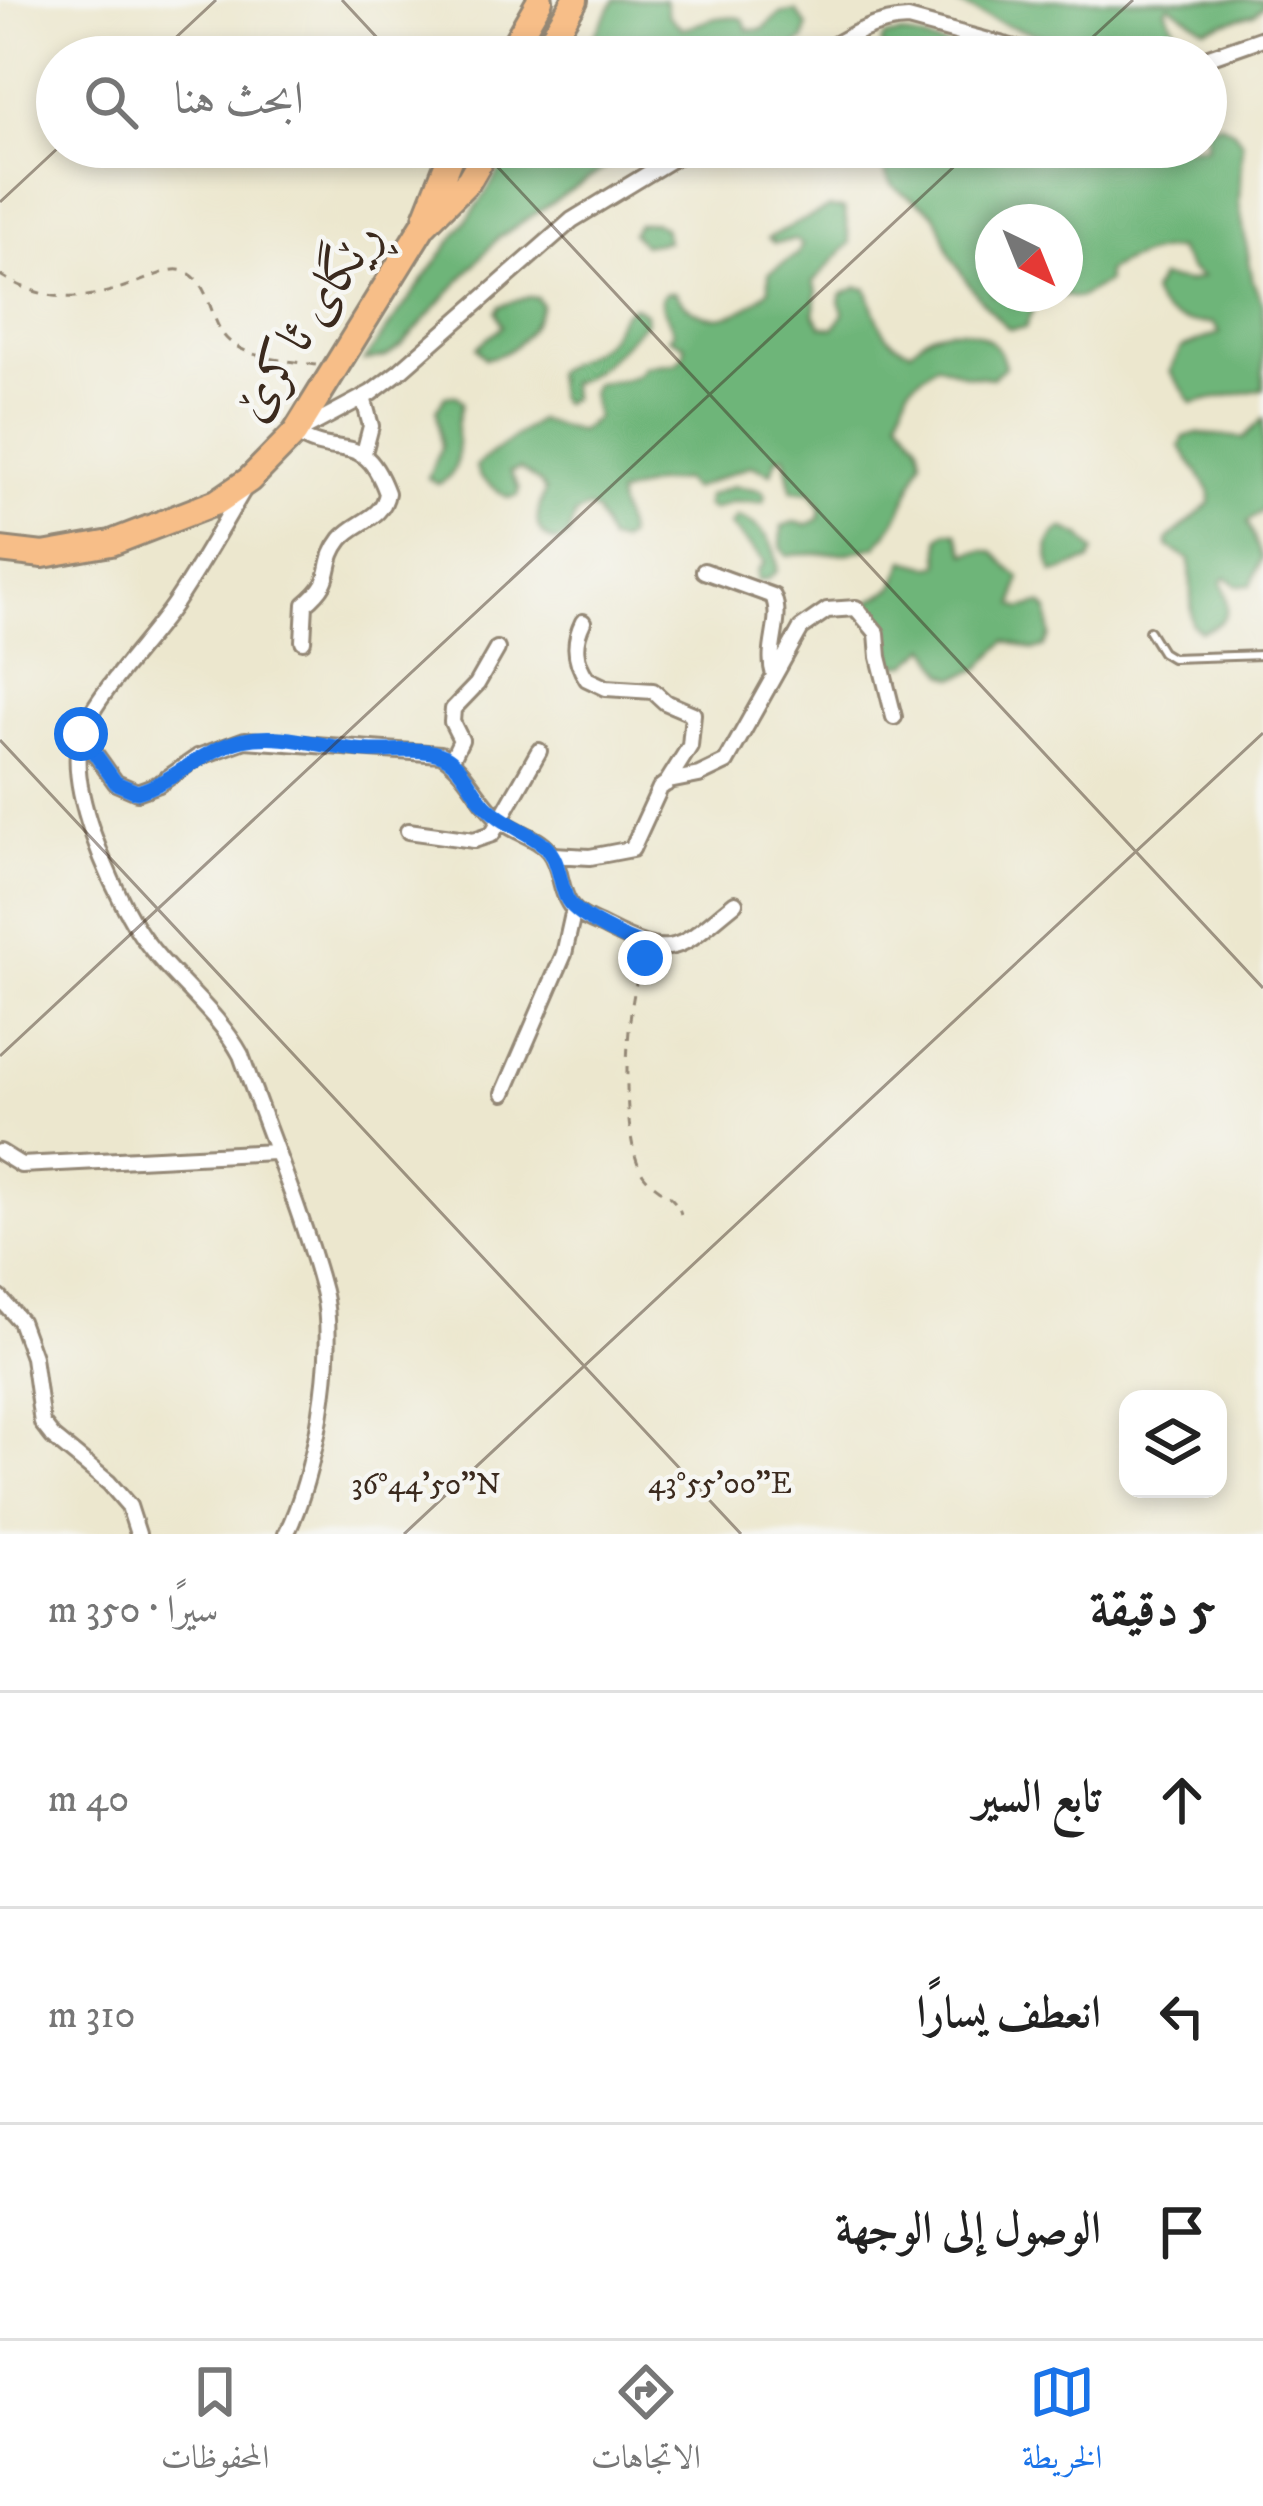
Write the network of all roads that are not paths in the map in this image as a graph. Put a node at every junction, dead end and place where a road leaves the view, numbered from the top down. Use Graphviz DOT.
graph roads {
  1 [pos="540,0"];
  2 [pos="575,0"];
  3 [pos="519,36"];
  4 [pos="554,36"];
  5 [pos="850,36"];
  6 [pos="971,36"];
  7 [pos="1263,38"];
  8 [pos="1227,51"];
  9 [pos="446,168"];
  10 [pos="476,168"];
  11 [pos="657,168"];
  12 [pos="423,226"];
  13 [pos="363,397"];
  14 [pos="295,433"];
  15 [pos="364,453"];
  16 [pos="249,480"];
  17 [pos="0,550"];
  18 [pos="704,571"];
  19 [pos="583,622"];
  20 [pos="1149,631"];
  21 [pos="303,641"];
  22 [pos="497,650"];
  23 [pos="1263,655"];
  24 [pos="774,675"];
  25 [pos="894,717"];
  26 [pos="81,734"];
  27 [pos="539,751"];
  28 [pos="451,761"];
  29 [pos="666,784"];
  30 [pos="502,821"];
  31 [pos="408,831"];
  32 [pos="553,855"];
  33 [pos="735,903"];
  34 [pos="574,909"];
  35 [pos="504,1093"];
  36 [pos="0,1152"];
  37 [pos="274,1152"];
  38 [pos="0,1298"];
  39 [pos="138,1534"];
  40 [pos="286,1534"];
  1 -- 3 [label="highway"];
  2 -- 4 [label="highway"];
  5 -- 6 [label="street"];
  7 -- 8 [label="street"];
  9 -- 12 [label="highway"];
  10 -- 12 [label="highway"];
  11 -- 13 [label="street"];
  12 -- 14 [label="highway, ڕێگای ئاکرێ"];
  13 -- 14 [label="street"];
  13 -- 15 [label="street"];
  14 -- 15 [label="street"];
  14 -- 16 [label="highway, ڕێگای ئاکرێ"];
  15 -- 21 [label="street"];
  16 -- 17 [label="highway, ڕێگای ئاکرێ"];
  16 -- 26 [label="street"];
  18 -- 24 [label="street"];
  19 -- 29 [label="street"];
  20 -- 23 [label="lane"];
  22 -- 28 [label="street"];
  24 -- 25 [label="street"];
  24 -- 29 [label="street"];
  26 -- 28 [label="street"];
  26 -- 37 [label="street"];
  27 -- 30 [label="street"];
  28 -- 30 [label="street"];
  29 -- 32 [label="street"];
  30 -- 31 [label="street"];
  30 -- 32 [label="street"];
  32 -- 34 [label="street"];
  33 -- 34 [label="street"];
  34 -- 35 [label="street"];
  36 -- 37 [label="street"];
  37 -- 40 [label="street"];
  38 -- 39 [label="street"];
}
